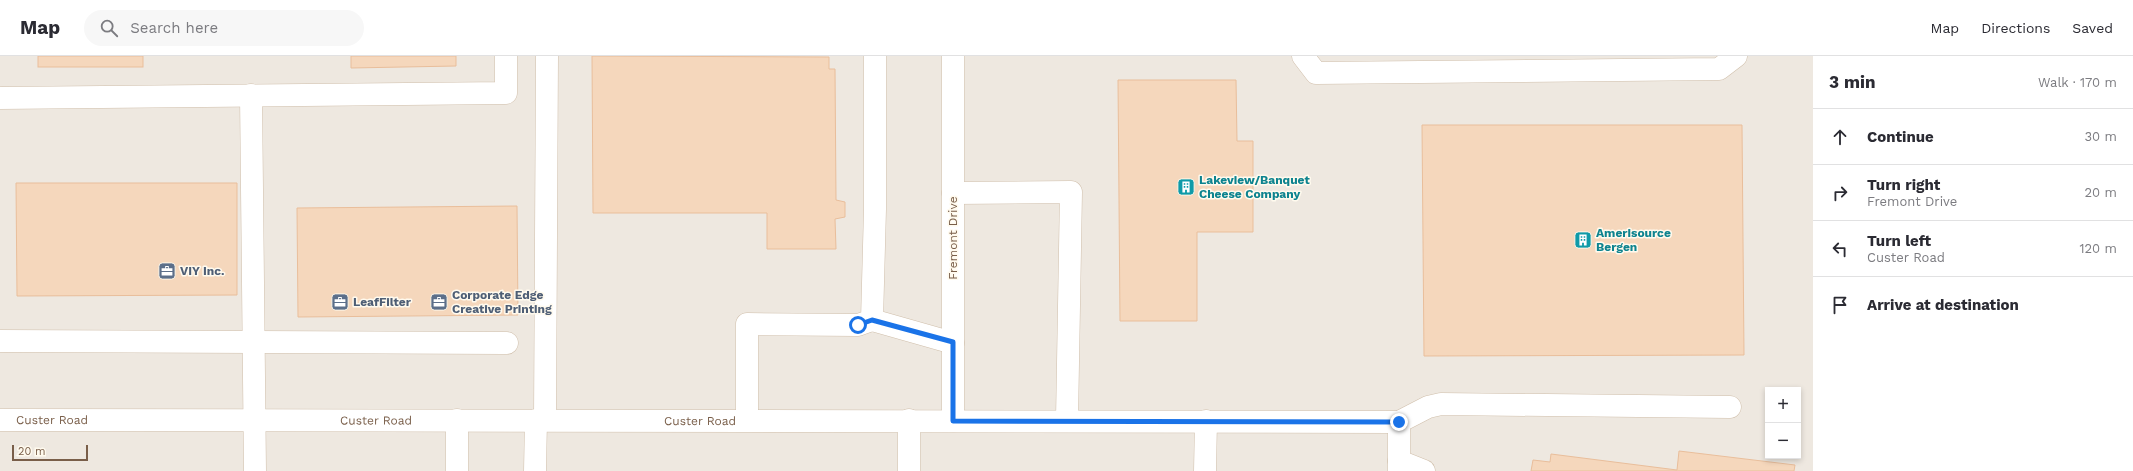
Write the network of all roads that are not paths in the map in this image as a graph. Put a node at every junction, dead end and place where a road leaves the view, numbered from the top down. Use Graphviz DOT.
graph roads {
  1 [pos="506,56"];
  2 [pos="547,56"];
  3 [pos="875,56"];
  4 [pos="953,56"];
  5 [pos="1303,56"];
  6 [pos="1736,56"];
  7 [pos="251,95"];
  8 [pos="0,98"];
  9 [pos="953,193"];
  10 [pos="872,320"];
  11 [pos="0,341"];
  12 [pos="254,342"];
  13 [pos="953,342"];
  14 [pos="507,343"];
  15 [pos="1730,407"];
  16 [pos="0,420"];
  17 [pos="254,420"];
  18 [pos="457,420"];
  19 [pos="541,420"];
  20 [pos="747,420"];
  21 [pos="909,420"];
  22 [pos="1067,420"];
  23 [pos="953,421"];
  24 [pos="1206,421"];
  25 [pos="1399,422"];
  26 [pos="1399,466"];
  27 [pos="255,471"];
  28 [pos="457,471"];
  29 [pos="535,471"];
  30 [pos="909,471"];
  31 [pos="1205,471"];
  32 [pos="1424,471"];
  1 -- 7 [label="street"];
  2 -- 19 [label="street"];
  3 -- 10 [label="street"];
  4 -- 9 [label="street, Fremont Drive"];
  5 -- 6 [label="street"];
  7 -- 8 [label="street"];
  7 -- 12 [label="street"];
  9 -- 13 [label="street, Fremont Drive"];
  9 -- 22 [label="street"];
  10 -- 13 [label="street"];
  10 -- 20 [label="street"];
  11 -- 12 [label="street"];
  12 -- 14 [label="street"];
  12 -- 17 [label="street"];
  13 -- 23 [label="street, Fremont Drive"];
  15 -- 25 [label="street"];
  16 -- 17 [label="street, Custer Road"];
  17 -- 18 [label="street, Custer Road"];
  17 -- 27 [label="street"];
  18 -- 19 [label="street, Custer Road"];
  18 -- 28 [label="street"];
  19 -- 20 [label="street, Custer Road"];
  19 -- 29 [label="street"];
  20 -- 21 [label="street, Custer Road"];
  21 -- 23 [label="street, Custer Road"];
  21 -- 30 [label="street"];
  22 -- 23 [label="street, Custer Road"];
  22 -- 24 [label="street, Custer Road"];
  24 -- 25 [label="street, Custer Road"];
  24 -- 31 [label="street"];
  25 -- 26 [label="street"];
  26 -- 32 [label="street"];
}
